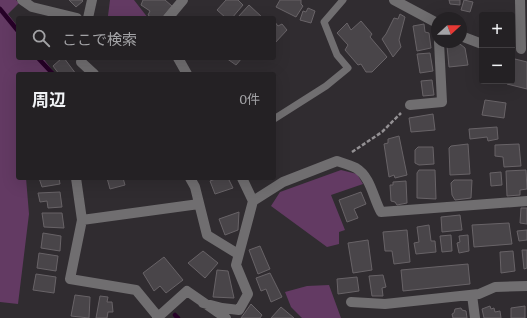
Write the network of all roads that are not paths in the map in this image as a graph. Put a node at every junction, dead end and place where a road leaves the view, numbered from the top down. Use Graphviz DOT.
graph roads {
  1 [pos="22,0"];
  2 [pos="92,0"];
  3 [pos="183,0"];
  4 [pos="343,0"];
  5 [pos="394,0"];
  6 [pos="520,0"];
  7 [pos="69,16"];
  8 [pos="88,16"];
  9 [pos="170,16"];
  10 [pos="431,20"];
  11 [pos="467,38"];
  12 [pos="479,43"];
  13 [pos="439,48"];
  14 [pos="520,49"];
  15 [pos="179,60"];
  16 [pos="81,62"];
  17 [pos="92,72"];
  18 [pos="186,72"];
  19 [pos="410,105"];
  20 [pos="276,118"];
  21 [pos="76,180"];
  22 [pos="191,180"];
  23 [pos="243,180"];
  24 [pos="253,201"];
  25 [pos="527,201"];
  26 [pos="199,204"];
  27 [pos="82,220"];
  28 [pos="238,254"];
  29 [pos="527,286"];
  30 [pos="472,295"];
  31 [pos="351,302"];
  32 [pos="203,303"];
  33 [pos="158,318"];
  34 [pos="226,318"];
  35 [pos="475,318"];
  1 -- 7 [label="street"];
  2 -- 8 [label="street"];
  3 -- 9 [label="street"];
  4 -- 20 [label="lane"];
  5 -- 10 [label="street"];
  6 -- 14 [label="street"];
  11 -- 12 [label="street"];
  13 -- 19 [label="street"];
  15 -- 18 [label="street"];
  16 -- 17 [label="street"];
  21 -- 27 [label="street"];
  22 -- 26 [label="street"];
  23 -- 24 [label="street"];
  24 -- 25 [label="street"];
  24 -- 28 [label="street"];
  26 -- 27 [label="street"];
  26 -- 28 [label="street"];
  27 -- 33 [label="street"];
  28 -- 32 [label="street"];
  29 -- 30 [label="street"];
  30 -- 31 [label="street"];
  30 -- 35 [label="street"];
  32 -- 33 [label="street"];
  32 -- 34 [label="street"];
}
